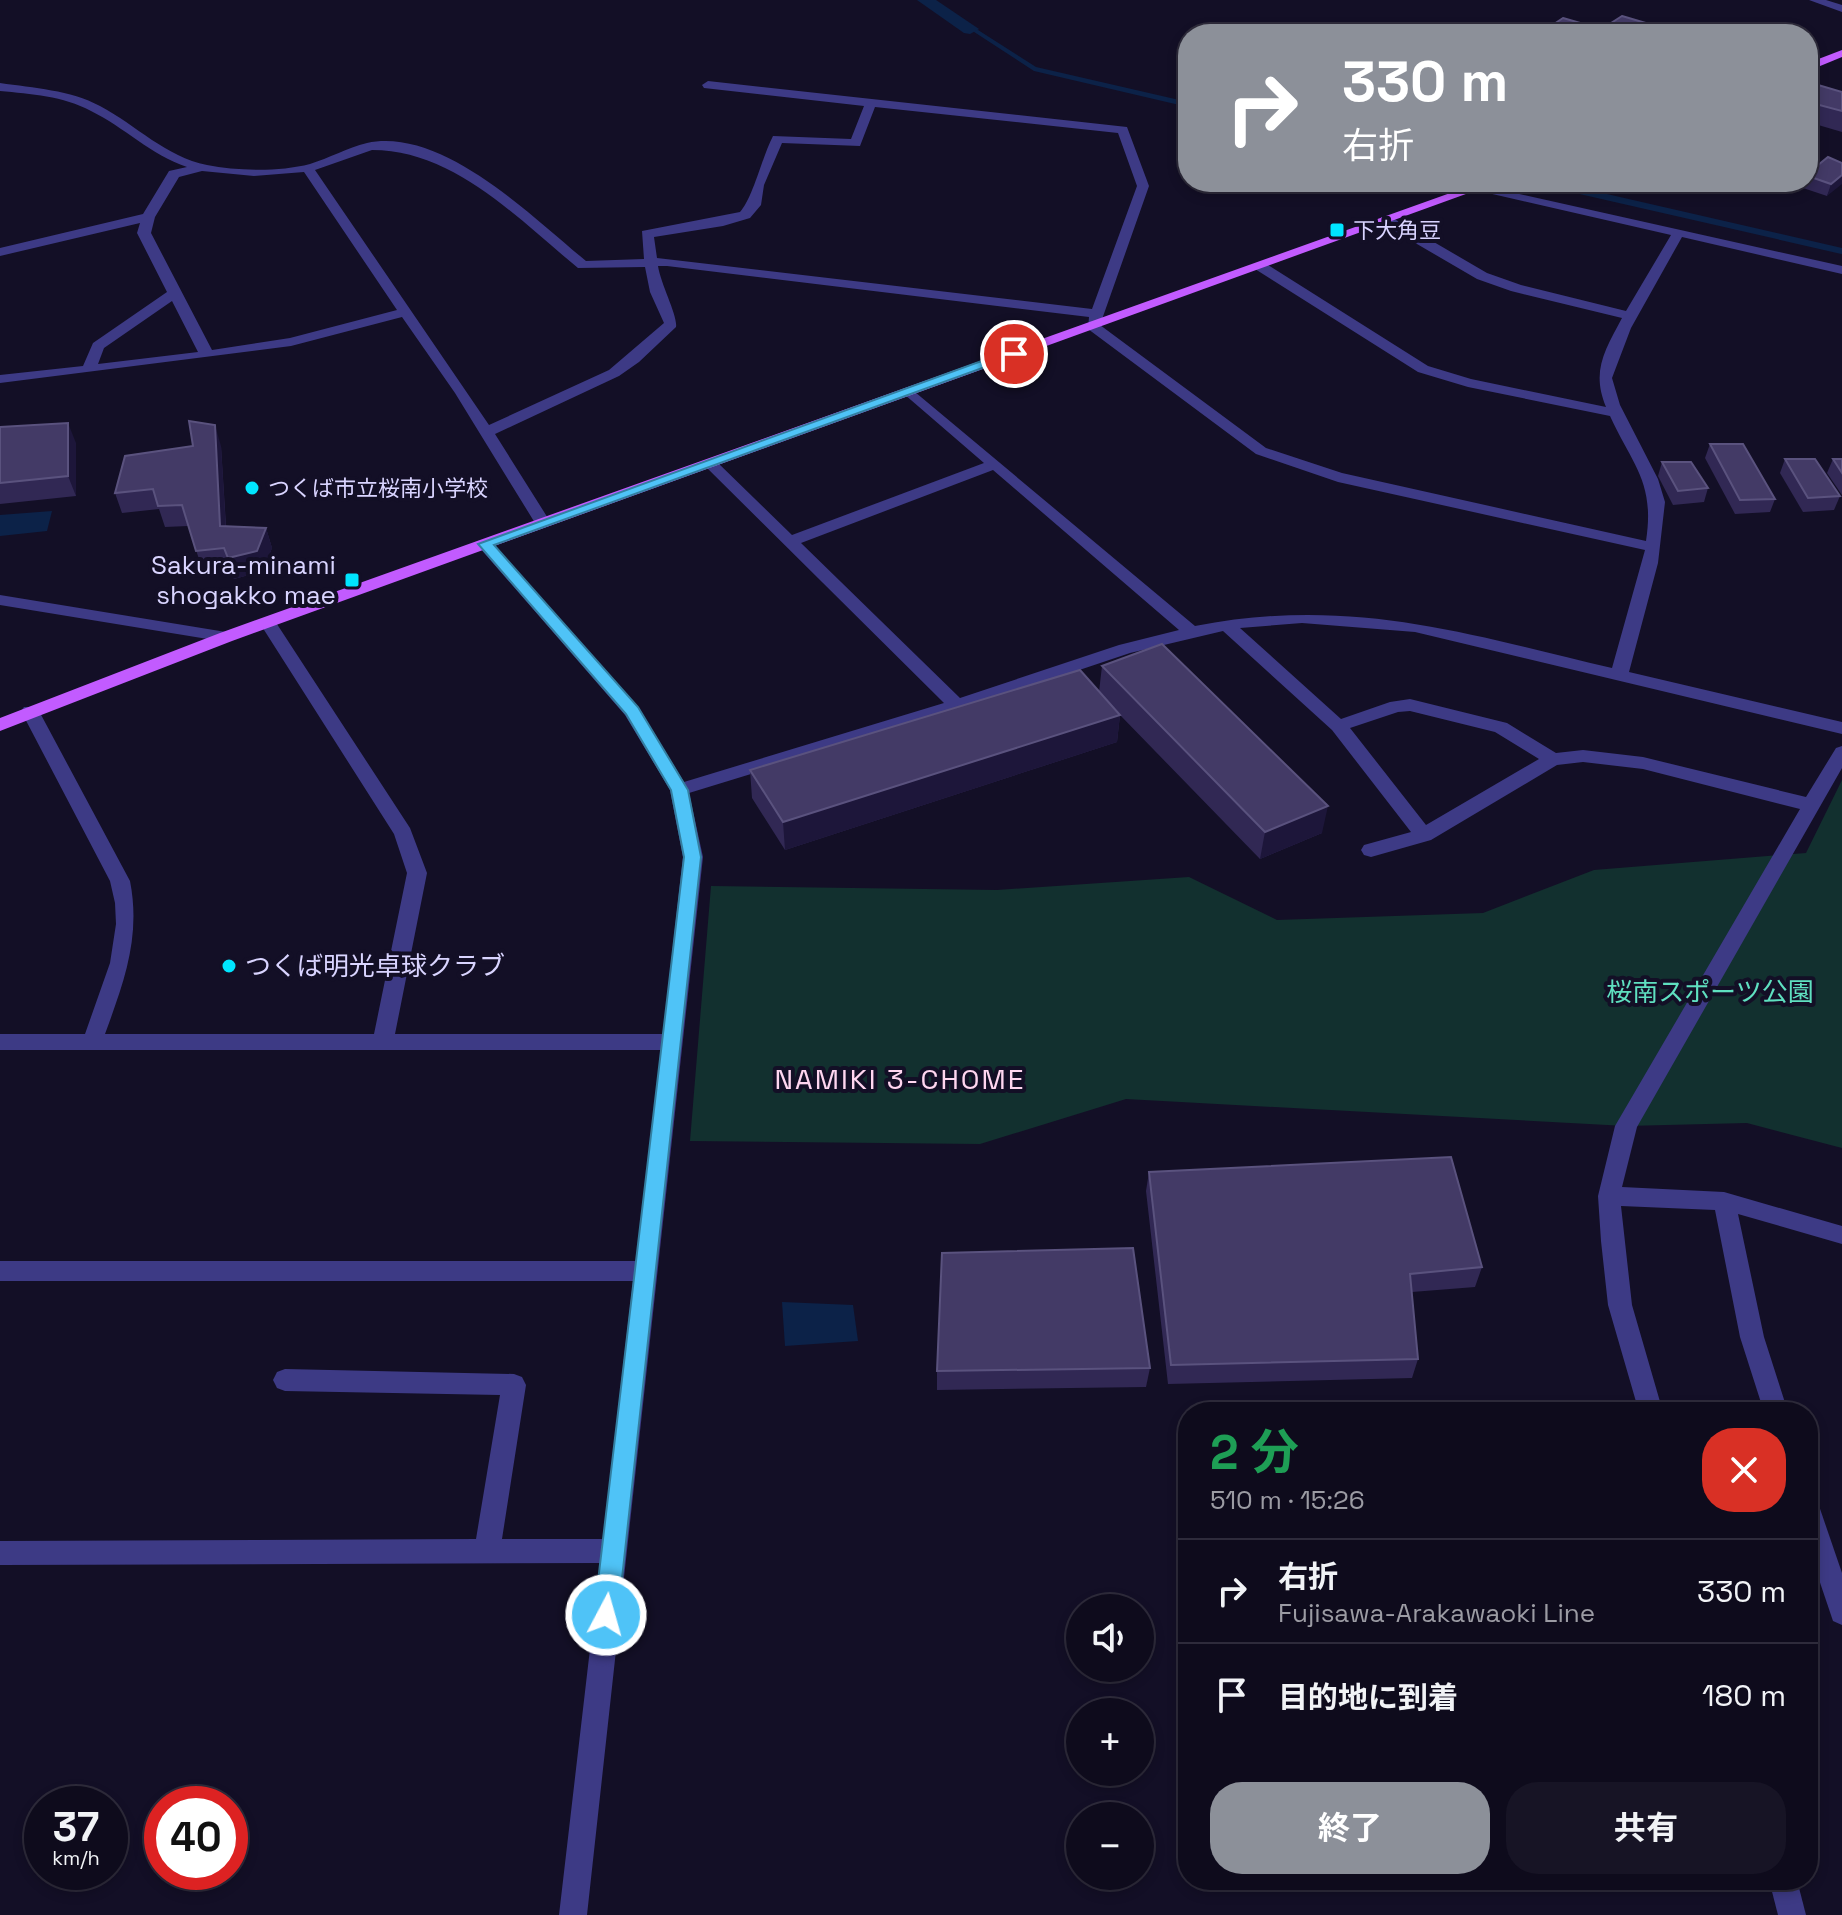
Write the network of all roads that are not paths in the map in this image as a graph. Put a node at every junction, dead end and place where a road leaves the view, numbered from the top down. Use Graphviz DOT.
graph roads {
  1 [pos="1815,0"];
  2 [pos="1842,9"];
  3 [pos="1842,53"];
  4 [pos="1818,63"];
  5 [pos="708,85"];
  6 [pos="0,87"];
  7 [pos="871,102"];
  8 [pos="200,168"];
  9 [pos="307,168"];
  10 [pos="1465,192"];
  11 [pos="1519,192"];
  12 [pos="148,217"];
  13 [pos="1386,220"];
  14 [pos="1679,232"];
  15 [pos="0,252"];
  16 [pos="654,263"];
  17 [pos="1260,266"];
  18 [pos="1842,270"];
  19 [pos="173,294"];
  20 [pos="405,312"];
  21 [pos="1630,316"];
  22 [pos="1095,320"];
  23 [pos="207,355"];
  24 [pos="89,370"];
  25 [pos="0,379"];
  26 [pos="909,391"];
  27 [pos="1615,413"];
  28 [pos="486,432"];
  29 [pos="711,464"];
  30 [pos="995,464"];
  31 [pos="543,523"];
  32 [pos="790,541"];
  33 [pos="485,544"];
  34 [pos="1652,547"];
  35 [pos="0,600"];
  36 [pos="267,622"];
  37 [pos="1226,625"];
  38 [pos="1192,632"];
  39 [pos="226,637"];
  40 [pos="1619,675"];
  41 [pos="957,705"];
  42 [pos="30,711"];
  43 [pos="0,725"];
  44 [pos="1338,726"];
  45 [pos="1842,728"];
  46 [pos="1842,752"];
  47 [pos="1553,759"];
  48 [pos="679,790"];
  49 [pos="1811,805"];
  50 [pos="1424,835"];
  51 [pos="1371,850"];
  52 [pos="0,1042"];
  53 [pos="92,1042"];
  54 [pos="383,1042"];
  55 [pos="670,1042"];
  56 [pos="1609,1196"];
  57 [pos="1724,1201"];
  58 [pos="1842,1235"];
  59 [pos="0,1271"];
  60 [pos="645,1271"];
  61 [pos="285,1380"];
  62 [pos="1648,1402"];
  63 [pos="1773,1402"];
  64 [pos="1818,1539"];
  65 [pos="487,1551"];
  66 [pos="613,1551"];
  67 [pos="0,1553"];
  68 [pos="1842,1612"];
  69 [pos="1786,1890"];
  70 [pos="573,1915"];
  71 [pos="1792,1915"];
  1 -- 2 [label="street"];
  3 -- 4 [label="main road"];
  5 -- 7 [label="street"];
  6 -- 8 [label="street"];
  7 -- 16 [label="street"];
  7 -- 22 [label="street"];
  8 -- 9 [label="street"];
  8 -- 12 [label="street"];
  9 -- 16 [label="street"];
  9 -- 20 [label="street"];
  10 -- 13 [label="main road"];
  11 -- 14 [label="street"];
  12 -- 15 [label="street"];
  12 -- 19 [label="street"];
  13 -- 17 [label="main road"];
  13 -- 21 [label="street"];
  14 -- 18 [label="street"];
  14 -- 21 [label="street"];
  16 -- 22 [label="street"];
  16 -- 28 [label="street"];
  17 -- 22 [label="main road"];
  17 -- 27 [label="street"];
  19 -- 23 [label="street"];
  19 -- 24 [label="street"];
  20 -- 23 [label="street"];
  20 -- 28 [label="street"];
  21 -- 27 [label="street"];
  22 -- 26 [label="main road"];
  22 -- 34 [label="street"];
  23 -- 24 [label="street"];
  24 -- 25 [label="street"];
  26 -- 29 [label="main road"];
  26 -- 30 [label="street"];
  27 -- 34 [label="street"];
  28 -- 31 [label="street"];
  29 -- 31 [label="main road"];
  29 -- 32 [label="street"];
  30 -- 32 [label="street"];
  30 -- 38 [label="street"];
  31 -- 33 [label="main road"];
  32 -- 41 [label="street"];
  33 -- 36 [label="main road"];
  33 -- 48 [label="street"];
  34 -- 40 [label="street"];
  35 -- 39 [label="street"];
  36 -- 39 [label="main road"];
  36 -- 54 [label="street"];
  37 -- 38 [label="street"];
  37 -- 40 [label="street"];
  37 -- 44 [label="street"];
  38 -- 41 [label="street"];
  39 -- 42 [label="main road"];
  40 -- 45 [label="street"];
  41 -- 48 [label="street"];
  42 -- 43 [label="main road"];
  42 -- 53 [label="street"];
  44 -- 47 [label="street"];
  44 -- 50 [label="street"];
  46 -- 49 [label="street"];
  47 -- 49 [label="street"];
  47 -- 50 [label="street"];
  48 -- 55 [label="street"];
  49 -- 56 [label="street"];
  50 -- 51 [label="street"];
  52 -- 53 [label="street"];
  53 -- 54 [label="street"];
  54 -- 55 [label="street"];
  55 -- 60 [label="street"];
  56 -- 57 [label="street"];
  56 -- 62 [label="street"];
  57 -- 58 [label="street"];
  57 -- 63 [label="street"];
  59 -- 60 [label="street"];
  60 -- 66 [label="street"];
  61 -- 65 [label="street"];
  64 -- 68 [label="street"];
  65 -- 66 [label="street"];
  65 -- 67 [label="street"];
  66 -- 70 [label="street"];
  69 -- 71 [label="street"];
}
